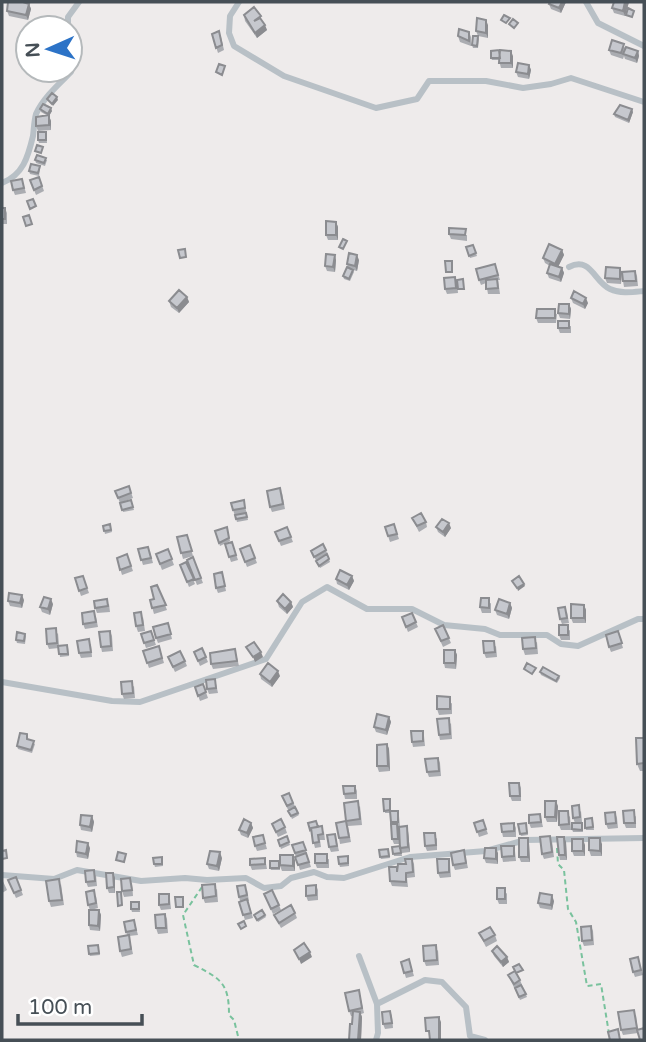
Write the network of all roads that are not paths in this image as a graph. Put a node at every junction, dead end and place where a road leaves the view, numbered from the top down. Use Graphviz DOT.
graph roads {
  1 [pos="239,2"];
  2 [pos="586,2"];
  3 [pos="644,46"];
  4 [pos="60,84"];
  5 [pos="644,102"];
  6 [pos="2,183"];
  7 [pos="569,267"];
  8 [pos="644,290"];
  9 [pos="644,619"];
  10 [pos="2,682"];
  11 [pos="644,838"];
  12 [pos="2,875"];
  13 [pos="359,956"];
  14 [pos="377,1004"];
  15 [pos="376,1040"];
  16 [pos="485,1040"];
  1 -- 5 [label="street"];
  2 -- 3 [label="street"];
  4 -- 6 [label="street"];
  7 -- 8 [label="street"];
  9 -- 10 [label="street"];
  11 -- 12 [label="street"];
  13 -- 14 [label="street"];
  14 -- 15 [label="street"];
  14 -- 16 [label="street"];
}
